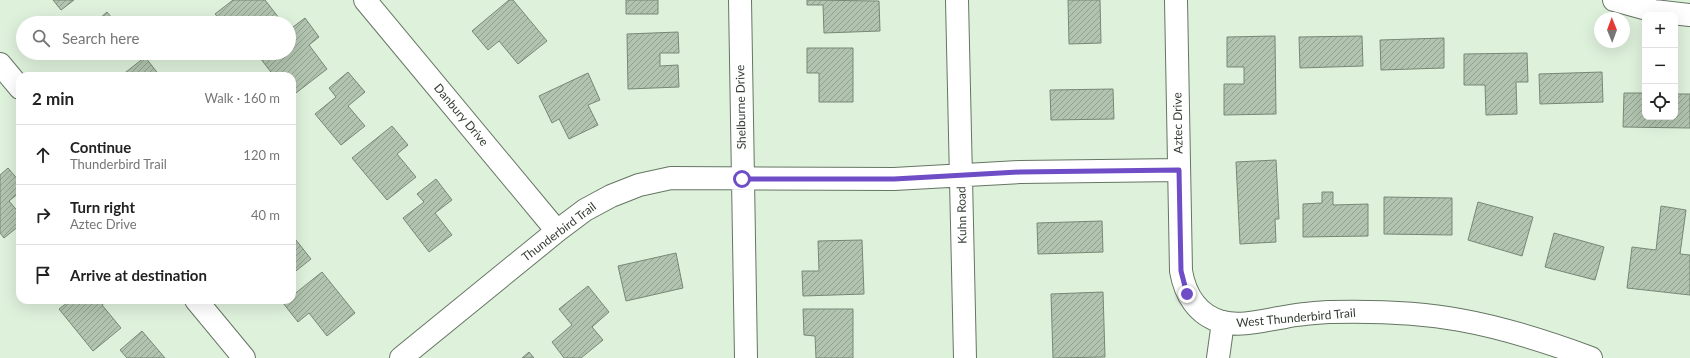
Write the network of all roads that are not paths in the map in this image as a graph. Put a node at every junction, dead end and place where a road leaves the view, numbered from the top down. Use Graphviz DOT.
graph roads {
  1 [pos="366,0"];
  2 [pos="740,0"];
  3 [pos="957,0"];
  4 [pos="1176,0"];
  5 [pos="1614,0"];
  6 [pos="1690,16"];
  7 [pos="0,64"];
  8 [pos="16,83"];
  9 [pos="1179,170"];
  10 [pos="961,175"];
  11 [pos="742,179"];
  12 [pos="557,231"];
  13 [pos="199,304"];
  14 [pos="1223,322"];
  15 [pos="244,358"];
  16 [pos="401,358"];
  17 [pos="746,358"];
  18 [pos="965,358"];
  19 [pos="1218,358"];
  20 [pos="1591,358"];
  1 -- 12 [label="street, Danbury Drive"];
  2 -- 11 [label="street, Shelburne Drive"];
  3 -- 10 [label="street, Kuhn Road"];
  4 -- 9 [label="street, Aztec Drive"];
  5 -- 6 [label="street"];
  7 -- 8 [label="street"];
  9 -- 10 [label="street, Thunderbird Trail"];
  9 -- 14 [label="street, Aztec Drive"];
  10 -- 11 [label="street, Thunderbird Trail"];
  10 -- 18 [label="street, Kuhn Road"];
  11 -- 12 [label="street, Thunderbird Trail"];
  11 -- 17 [label="street, Shelburne Drive"];
  12 -- 16 [label="street, Thunderbird Trail"];
  13 -- 15 [label="street"];
  14 -- 19 [label="street, West Thunderbird Trail"];
  14 -- 20 [label="street, West Thunderbird Trail"];
}
